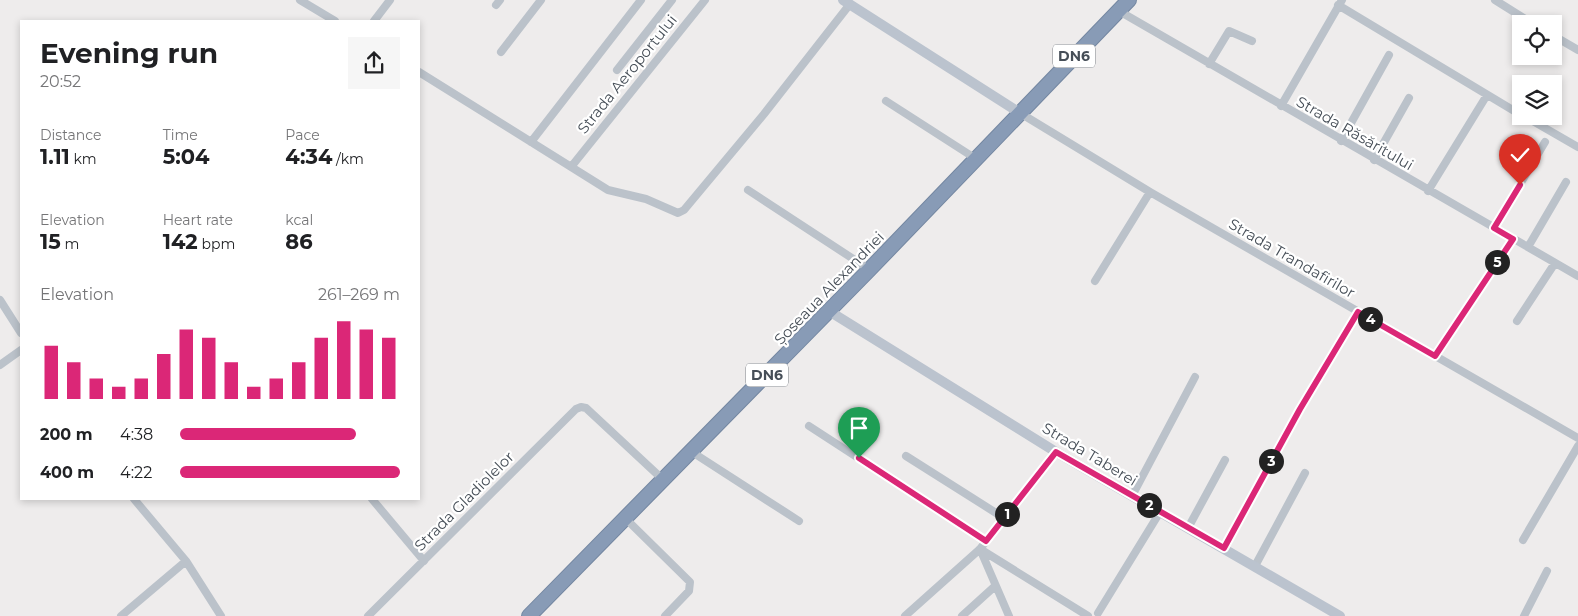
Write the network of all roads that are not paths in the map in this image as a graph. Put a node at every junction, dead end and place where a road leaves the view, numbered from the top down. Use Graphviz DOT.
graph roads {
  1 [pos="300,0"];
  2 [pos="390,0"];
  3 [pos="541,0"];
  4 [pos="642,0"];
  5 [pos="672,0"];
  6 [pos="705,0"];
  7 [pos="1129,0"];
  8 [pos="1495,0"];
  9 [pos="847,2"];
  10 [pos="1340,2"];
  11 [pos="1119,5"];
  12 [pos="1519,15"];
  13 [pos="333,20"];
  14 [pos="375,20"];
  15 [pos="1252,41"];
  16 [pos="1562,41"];
  17 [pos="1578,50"];
  18 [pos="501,52"];
  19 [pos="1389,55"];
  20 [pos="1209,64"];
  21 [pos="617,70"];
  22 [pos="420,73"];
  23 [pos="1486,95"];
  24 [pos="1410,98"];
  25 [pos="886,101"];
  26 [pos="1281,106"];
  27 [pos="1512,110"];
  28 [pos="1018,111"];
  29 [pos="1538,125"];
  30 [pos="1341,141"];
  31 [pos="532,142"];
  32 [pos="1546,142"];
  33 [pos="1578,147"];
  34 [pos="970,155"];
  35 [pos="1374,160"];
  36 [pos="571,167"];
  37 [pos="1566,182"];
  38 [pos="748,190"];
  39 [pos="1428,191"];
  40 [pos="1150,192"];
  41 [pos="1494,228"];
  42 [pos="1513,239"];
  43 [pos="1528,248"];
  44 [pos="1555,263"];
  45 [pos="864,266"];
  46 [pos="1578,275"];
  47 [pos="1095,281"];
  48 [pos="0,300"];
  49 [pos="829,311"];
  50 [pos="1358,312"];
  51 [pos="1518,321"];
  52 [pos="20,331"];
  53 [pos="20,351"];
  54 [pos="1435,356"];
  55 [pos="0,365"];
  56 [pos="1195,377"];
  57 [pos="1194,389"];
  58 [pos="809,426"];
  59 [pos="1578,438"];
  60 [pos="1578,446"];
  61 [pos="692,452"];
  62 [pos="1056,452"];
  63 [pos="906,456"];
  64 [pos="1225,460"];
  65 [pos="1305,473"];
  66 [pos="658,475"];
  67 [pos="1134,497"];
  68 [pos="135,500"];
  69 [pos="373,500"];
  70 [pos="1160,512"];
  71 [pos="626,518"];
  72 [pos="1004,518"];
  73 [pos="799,521"];
  74 [pos="1188,528"];
  75 [pos="1523,540"];
  76 [pos="986,541"];
  77 [pos="1224,548"];
  78 [pos="980,549"];
  79 [pos="186,561"];
  80 [pos="424,561"];
  81 [pos="1255,566"];
  82 [pos="1547,571"];
  83 [pos="994,586"];
  84 [pos="1098,613"];
  85 [pos="121,616"];
  86 [pos="221,616"];
  87 [pos="368,616"];
  88 [pos="520,616"];
  89 [pos="528,616"];
  90 [pos="665,616"];
  91 [pos="905,616"];
  92 [pos="962,616"];
  93 [pos="1009,616"];
  94 [pos="1088,616"];
  95 [pos="1340,616"];
  96 [pos="1524,616"];
  1 -- 13 [label="street"];
  2 -- 14 [label="street"];
  3 -- 18 [label="street"];
  4 -- 31 [label="street"];
  5 -- 21 [label="street"];
  6 -- 36 [label="street, Strada Aeroportului"];
  7 -- 11 [label="highway, Șoseaua Alexandriei / DN6"];
  8 -- 12 [label="street"];
  9 -- 28 [label="street"];
  9 -- 36 [label="street"];
  10 -- 23 [label="street"];
  10 -- 26 [label="street"];
  11 -- 20 [label="street, Strada Răsăritului"];
  11 -- 28 [label="highway, Șoseaua Alexandriei / DN6"];
  15 -- 20 [label="street"];
  16 -- 17 [label="street"];
  19 -- 30 [label="street"];
  20 -- 26 [label="street, Strada Răsăritului"];
  22 -- 31 [label="street"];
  23 -- 27 [label="street"];
  23 -- 39 [label="street"];
  24 -- 35 [label="street"];
  25 -- 34 [label="street"];
  26 -- 30 [label="street, Strada Răsăritului"];
  28 -- 34 [label="highway, Șoseaua Alexandriei / DN6"];
  28 -- 40 [label="street, Strada Trandafirilor"];
  28 -- 49 [label="highway, Șoseaua Alexandriei / DN6"];
  29 -- 33 [label="street"];
  30 -- 35 [label="street, Strada Răsăritului"];
  31 -- 36 [label="street"];
  32 -- 41 [label="street"];
  34 -- 45 [label="highway, Șoseaua Alexandriei / DN6"];
  35 -- 39 [label="street, Strada Răsăritului"];
  37 -- 43 [label="street"];
  38 -- 45 [label="street"];
  39 -- 41 [label="street, Strada Răsăritului"];
  40 -- 47 [label="street"];
  40 -- 50 [label="street, Strada Trandafirilor"];
  41 -- 42 [label="street, Strada Răsăritului"];
  42 -- 43 [label="street, Strada Răsăritului"];
  42 -- 54 [label="street"];
  43 -- 44 [label="street, Strada Răsăritului"];
  44 -- 46 [label="street, Strada Răsăritului"];
  44 -- 51 [label="street"];
  45 -- 66 [label="highway, Șoseaua Alexandriei / DN6"];
  48 -- 52 [label="street"];
  49 -- 61 [label="highway, Șoseaua Alexandriei / DN6"];
  49 -- 62 [label="street, Strada Taberei"];
  50 -- 54 [label="street, Strada Trandafirilor"];
  50 -- 77 [label="street"];
  53 -- 55 [label="street"];
  54 -- 59 [label="street, Strada Trandafirilor"];
  56 -- 67 [label="street"];
  57 -- 67 [label="street"];
  58 -- 76 [label="street"];
  60 -- 75 [label="street"];
  61 -- 71 [label="highway, Șoseaua Alexandriei / DN6"];
  61 -- 73 [label="street"];
  62 -- 67 [label="street, Strada Taberei"];
  62 -- 72 [label="street"];
  63 -- 72 [label="street"];
  64 -- 74 [label="street"];
  65 -- 81 [label="street"];
  66 -- 80 [label="street, Strada Gladiolelor"];
  66 -- 88 [label="highway, Șoseaua Alexandriei / DN6"];
  67 -- 70 [label="street, Strada Taberei"];
  68 -- 79 [label="street"];
  69 -- 80 [label="street"];
  70 -- 74 [label="street, Strada Taberei"];
  70 -- 84 [label="street"];
  71 -- 89 [label="highway, Șoseaua Alexandriei / DN6"];
  71 -- 90 [label="street"];
  72 -- 76 [label="street"];
  74 -- 77 [label="street, Strada Taberei"];
  76 -- 78 [label="street"];
  77 -- 81 [label="street, Strada Taberei"];
  78 -- 83 [label="street"];
  78 -- 91 [label="street"];
  78 -- 94 [label="street"];
  79 -- 85 [label="street"];
  79 -- 86 [label="street"];
  80 -- 87 [label="street, Strada Gladiolelor"];
  81 -- 95 [label="street, Strada Taberei"];
  82 -- 96 [label="street"];
  83 -- 92 [label="street"];
  83 -- 93 [label="street"];
}
